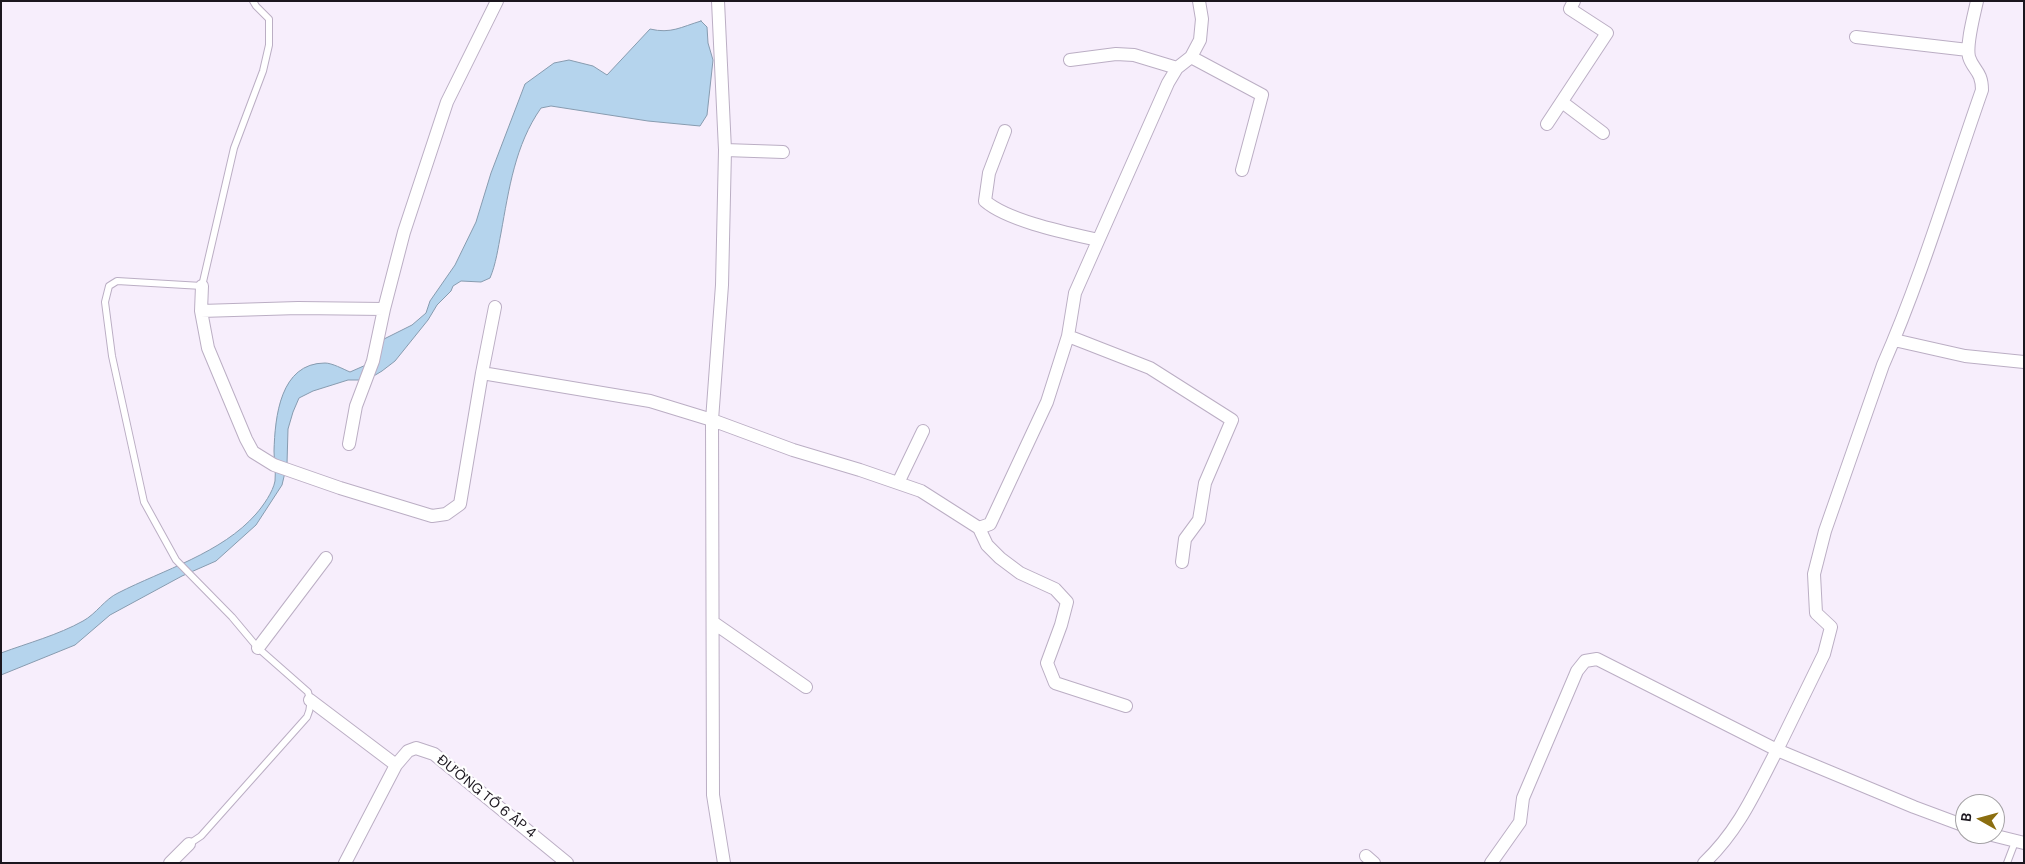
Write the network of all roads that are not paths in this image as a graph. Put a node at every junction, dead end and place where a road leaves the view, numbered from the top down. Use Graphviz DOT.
graph roads {
  1 [pos="253,1"];
  2 [pos="497,1"];
  3 [pos="718,1"];
  4 [pos="1199,1"];
  5 [pos="1574,1"];
  6 [pos="1976,1"];
  7 [pos="1856,38"];
  8 [pos="1968,50"];
  9 [pos="1192,57"];
  10 [pos="1070,60"];
  11 [pos="1177,68"];
  12 [pos="1562,102"];
  13 [pos="1547,124"];
  14 [pos="1005,131"];
  15 [pos="1603,133"];
  16 [pos="725,150"];
  17 [pos="783,152"];
  18 [pos="1242,170"];
  19 [pos="1098,240"];
  20 [pos="202,286"];
  21 [pos="495,306"];
  22 [pos="384,309"];
  23 [pos="202,311"];
  24 [pos="1068,336"];
  25 [pos="1894,340"];
  26 [pos="2024,362"];
  27 [pos="482,373"];
  28 [pos="712,420"];
  29 [pos="923,431"];
  30 [pos="349,444"];
  31 [pos="898,483"];
  32 [pos="979,528"];
  33 [pos="326,558"];
  34 [pos="1182,562"];
  35 [pos="714,623"];
  36 [pos="258,648"];
  37 [pos="806,687"];
  38 [pos="310,700"];
  39 [pos="1126,706"];
  40 [pos="1777,750"];
  41 [pos="396,765"];
  42 [pos="1955,822"];
  43 [pos="2005,839"];
  44 [pos="2019,843"];
  45 [pos="188,844"];
  46 [pos="170,863"];
  47 [pos="345,863"];
  48 [pos="567,863"];
  49 [pos="724,863"];
  50 [pos="1491,863"];
  51 [pos="1704,863"];
  52 [pos="2007,863"];
  1 -- 20 [label="lane"];
  2 -- 22 [label="street"];
  3 -- 16 [label="street"];
  4 -- 9 [label="street"];
  5 -- 12 [label="street"];
  6 -- 8 [label="street"];
  7 -- 8 [label="street"];
  8 -- 25 [label="street"];
  9 -- 11 [label="street"];
  9 -- 18 [label="street"];
  10 -- 11 [label="street"];
  11 -- 19 [label="street"];
  12 -- 13 [label="street"];
  12 -- 15 [label="street"];
  14 -- 19 [label="street"];
  16 -- 17 [label="street"];
  16 -- 28 [label="street"];
  19 -- 24 [label="street"];
  20 -- 23 [label="street"];
  20 -- 36 [label="lane"];
  21 -- 27 [label="street"];
  22 -- 23 [label="street"];
  22 -- 30 [label="street"];
  23 -- 27 [label="street"];
  24 -- 32 [label="street"];
  24 -- 34 [label="street"];
  25 -- 26 [label="street"];
  25 -- 40 [label="street"];
  27 -- 28 [label="street"];
  28 -- 31 [label="street"];
  28 -- 35 [label="street"];
  29 -- 31 [label="street"];
  31 -- 32 [label="street"];
  32 -- 39 [label="street"];
  33 -- 36 [label="street"];
  35 -- 37 [label="street"];
  35 -- 49 [label="street"];
  36 -- 38 [label="lane"];
  38 -- 41 [label="street"];
  38 -- 45 [label="lane"];
  40 -- 42 [label="street"];
  40 -- 50 [label="street"];
  40 -- 51 [label="street"];
  41 -- 47 [label="street, ĐƯỜNG TỔ 6 ẤP 4"];
  41 -- 48 [label="street, ĐƯỜNG TỔ 6 ẤP 4"];
  43 -- 44 [label="street"];
  44 -- 52 [label="lane"];
  45 -- 46 [label="street"];
}
